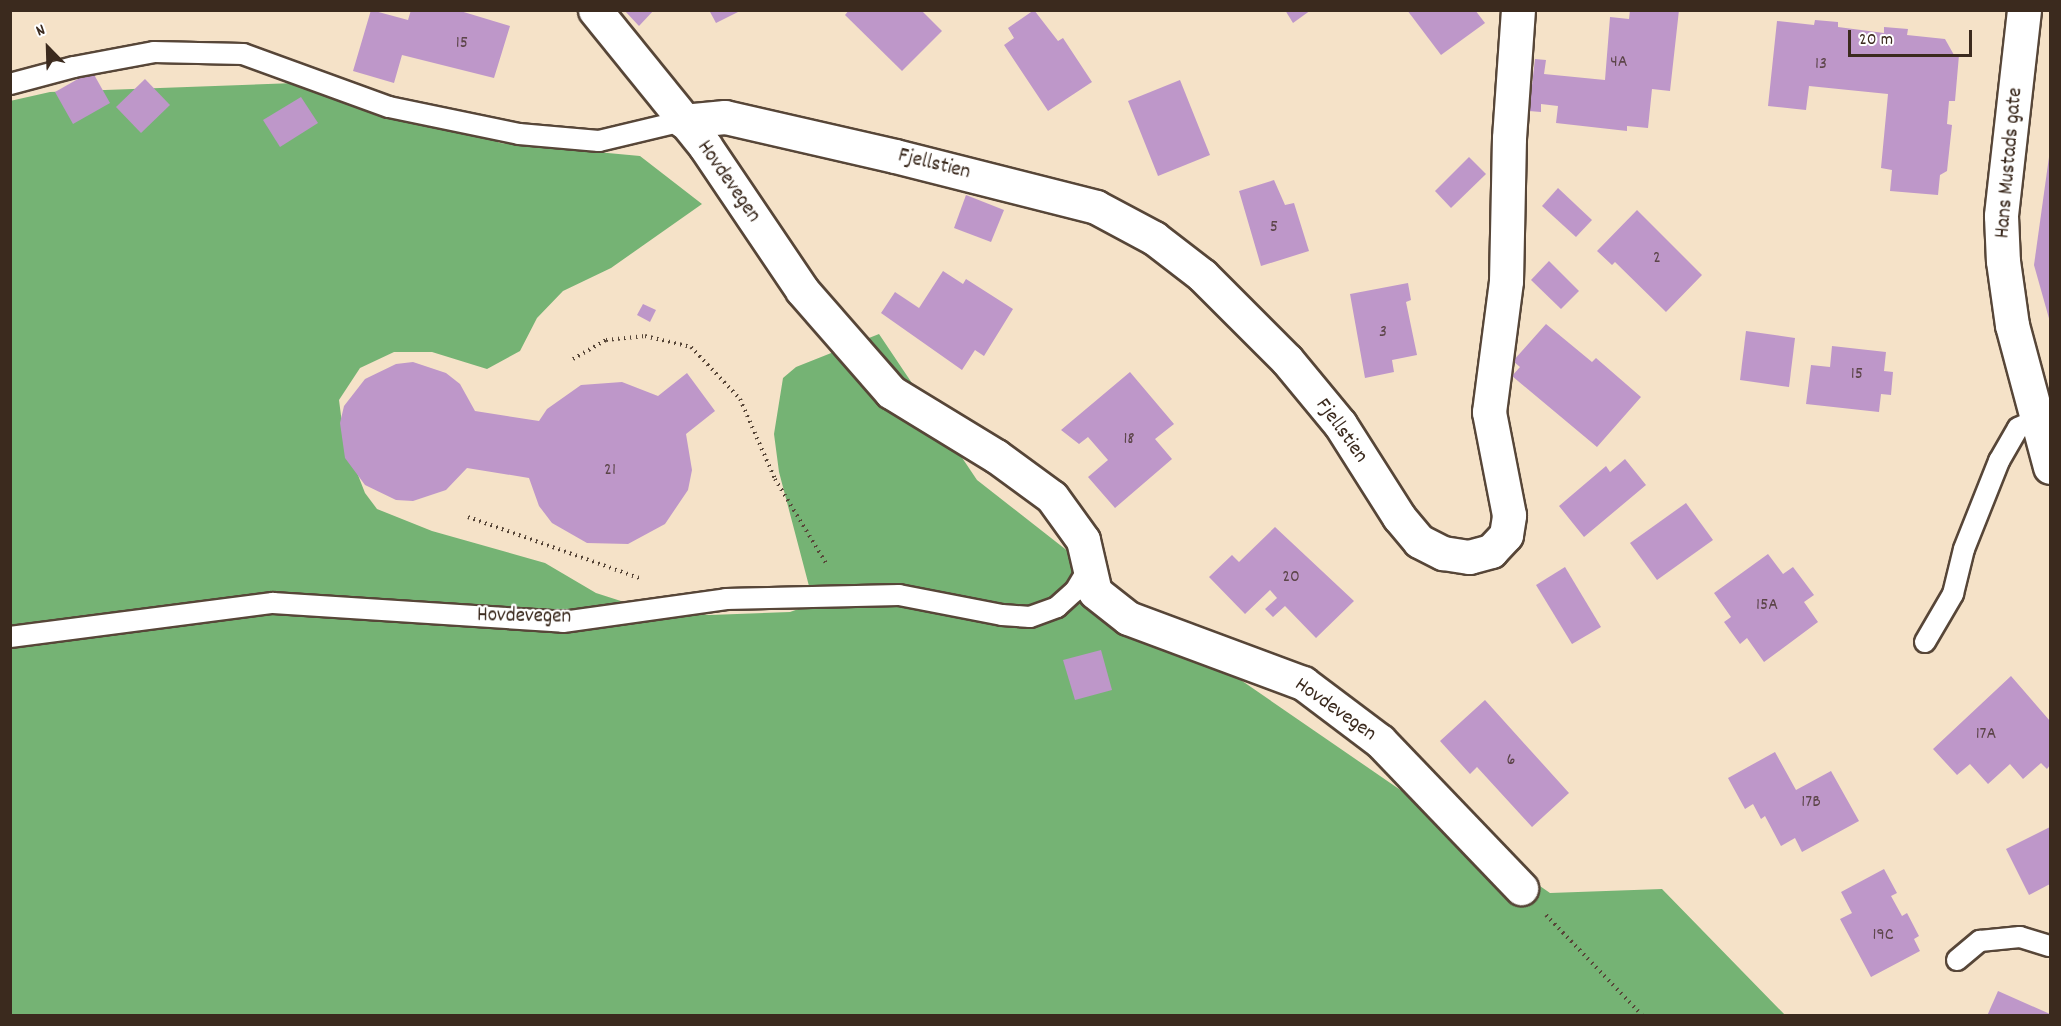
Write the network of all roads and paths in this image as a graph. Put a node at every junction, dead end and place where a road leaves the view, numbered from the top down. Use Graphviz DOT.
graph roads {
  1 [pos="595,10"];
  2 [pos="1518,10"];
  3 [pos="2024,10"];
  4 [pos="10,84"];
  5 [pos="683,121"];
  6 [pos="573,359"];
  7 [pos="2036,420"];
  8 [pos="2050,467"];
  9 [pos="468,517"];
  10 [pos="1088,569"];
  11 [pos="651,581"];
  12 [pos="853,595"];
  13 [pos="10,637"];
  14 [pos="1925,642"];
  15 [pos="1521,888"];
  16 [pos="2050,946"];
  17 [pos="1957,960"];
  18 [pos="1643,1016"];
  1 -- 5 [label="street, Hovdevegen"];
  2 -- 5 [label="street, Fjellstien"];
  3 -- 7 [label="street, Hans Mustads gate"];
  4 -- 5 [label="lane"];
  5 -- 10 [label="street, Hovdevegen"];
  6 -- 12 [label="path"];
  7 -- 8 [label="street, Hans Mustads gate"];
  7 -- 14 [label="lane"];
  9 -- 11 [label="path"];
  10 -- 12 [label="lane, Hovdevegen"];
  10 -- 15 [label="street, Hovdevegen"];
  12 -- 13 [label="lane, Hovdevegen"];
  15 -- 18 [label="path"];
  16 -- 17 [label="lane"];
}
